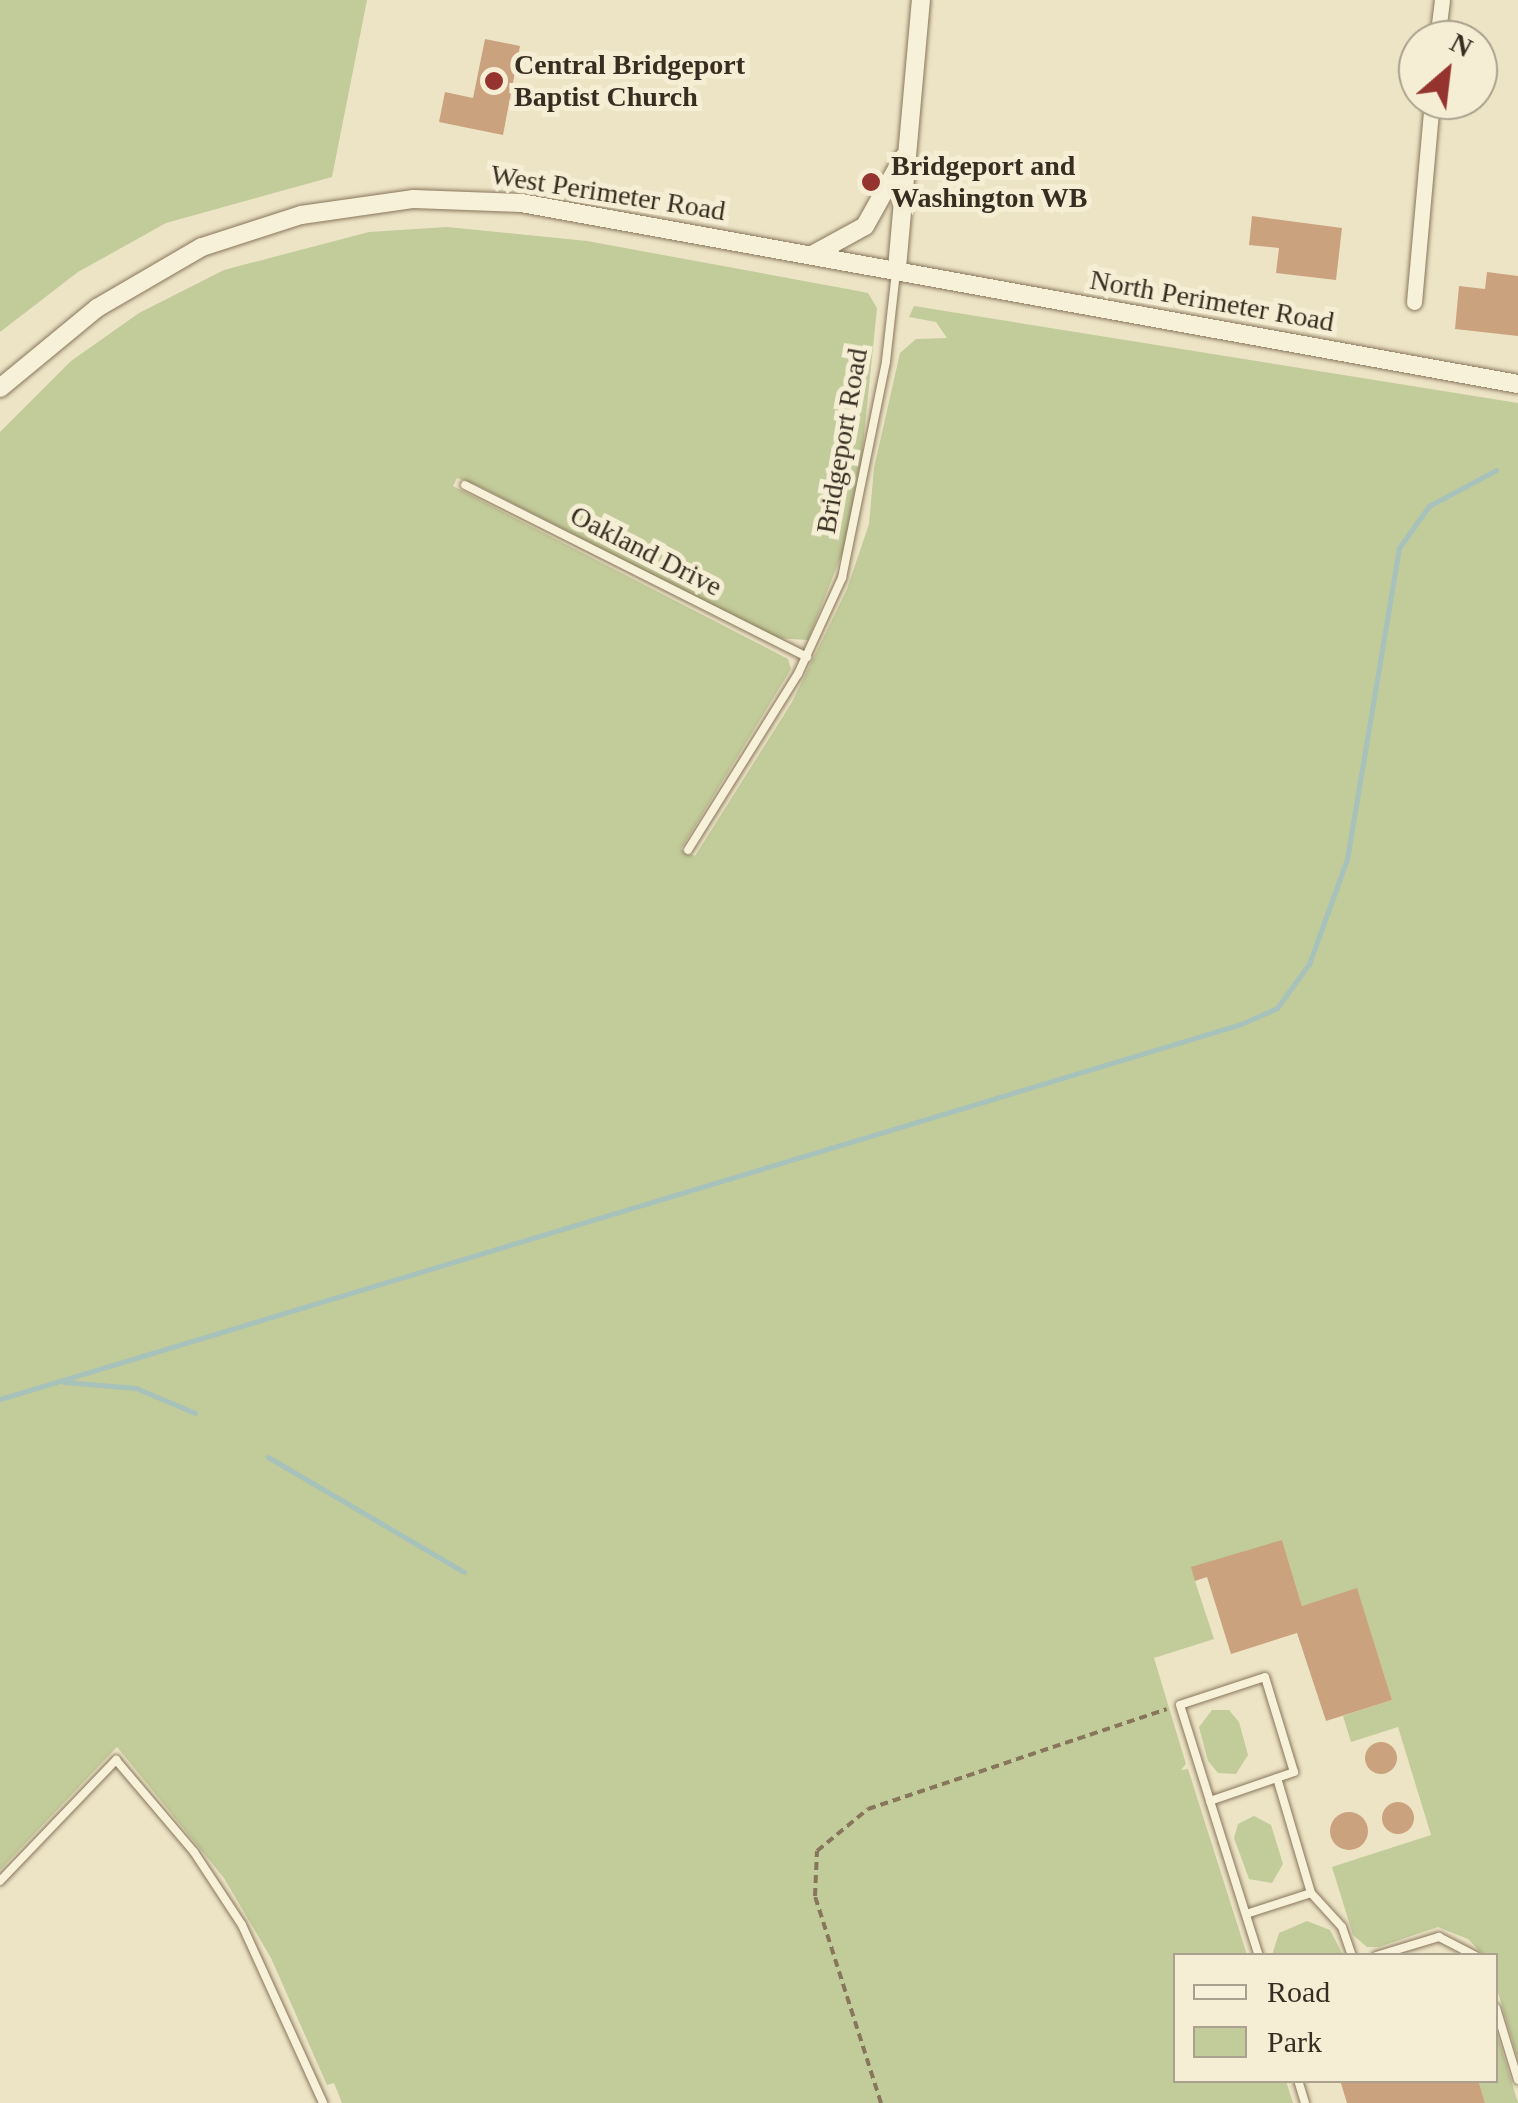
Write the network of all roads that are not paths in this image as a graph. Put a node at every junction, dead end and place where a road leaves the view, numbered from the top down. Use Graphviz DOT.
graph roads {
  1 [pos="921,0"];
  2 [pos="1430,120"];
  3 [pos="908,148"];
  4 [pos="814,254"];
  5 [pos="897,268"];
  6 [pos="1414,302"];
  7 [pos="1518,384"];
  8 [pos="0,388"];
  9 [pos="464,486"];
  10 [pos="807,657"];
  11 [pos="688,850"];
  12 [pos="1180,1704"];
  13 [pos="1170,1708"];
  14 [pos="1277,1778"];
  15 [pos="1210,1801"];
  16 [pos="0,1881"];
  17 [pos="1311,1893"];
  18 [pos="1246,1914"];
  19 [pos="1258,1953"];
  20 [pos="1351,1953"];
  21 [pos="1386,1953"];
  22 [pos="1470,1953"];
  23 [pos="1498,2015"];
  24 [pos="1518,2080"];
  25 [pos="323,2103"];
  1 -- 3 [label="street, Bridgeport Road"];
  2 -- 6 [label="street"];
  3 -- 4 [label="street"];
  3 -- 5 [label="street, Bridgeport Road"];
  4 -- 5 [label="street, West Perimeter Road"];
  4 -- 8 [label="street, West Perimeter Road"];
  5 -- 7 [label="street, North Perimeter Road"];
  5 -- 10 [label="lane, Bridgeport Road"];
  9 -- 10 [label="lane, Oakland Drive"];
  10 -- 11 [label="lane, Bridgeport Road"];
  12 -- 13 [label="lane"];
  12 -- 14 [label="lane"];
  12 -- 15 [label="lane"];
  14 -- 15 [label="lane"];
  14 -- 17 [label="lane"];
  15 -- 18 [label="lane"];
  16 -- 25 [label="lane"];
  17 -- 18 [label="lane"];
  17 -- 20 [label="lane"];
  18 -- 19 [label="lane"];
  21 -- 22 [label="lane"];
  23 -- 24 [label="lane"];
}
